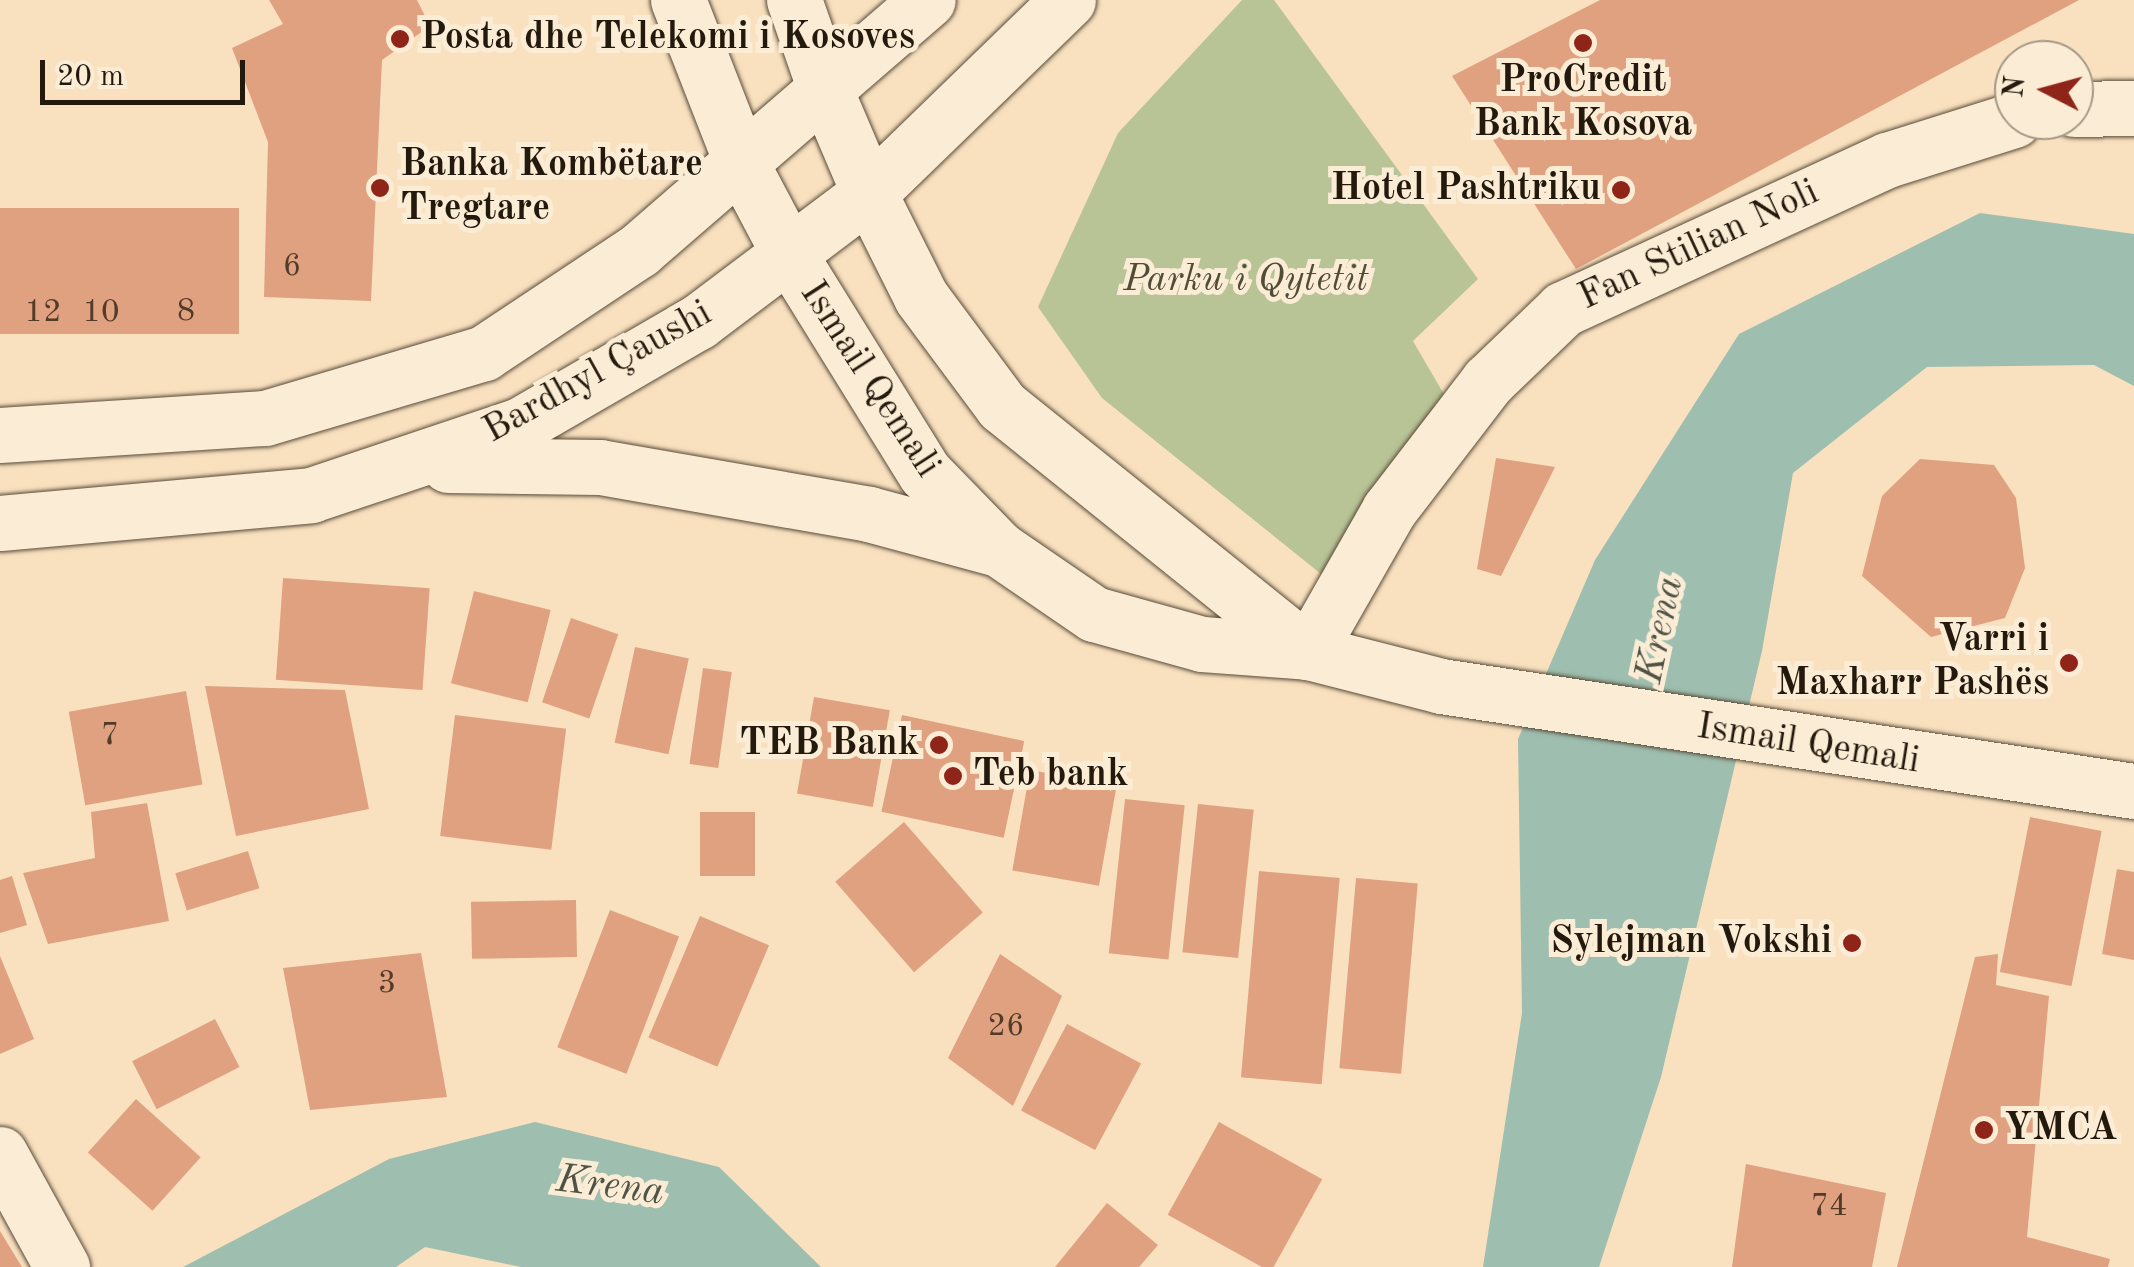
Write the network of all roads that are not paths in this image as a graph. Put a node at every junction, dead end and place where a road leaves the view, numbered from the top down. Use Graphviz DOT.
graph roads {
  1 [pos="678,0"];
  2 [pos="794,0"];
  3 [pos="928,0"];
  4 [pos="1068,0"];
  5 [pos="826,92"];
  6 [pos="2134,108"];
  7 [pos="2094,109"];
  8 [pos="1994,126"];
  9 [pos="743,167"];
  10 [pos="869,193"];
  11 [pos="788,254"];
  12 [pos="0,436"];
  13 [pos="420,464"];
  14 [pos="0,523"];
  15 [pos="999,549"];
  16 [pos="1308,652"];
  17 [pos="2134,791"];
  18 [pos="0,1154"];
  19 [pos="62,1267"];
  1 -- 9 [label="street, Ismail Qemali"];
  2 -- 5 [label="street, Ismail Qemali"];
  3 -- 5 [label="street, Bardhyl Çaushi"];
  4 -- 10 [label="street, Bardhyl Çaushi"];
  5 -- 9 [label="street, Bardhyl Çaushi"];
  5 -- 10 [label="street, Ismail Qemali"];
  6 -- 7 [label="street"];
  8 -- 16 [label="street, Fan Stilian Noli"];
  9 -- 11 [label="street, Ismail Qemali"];
  9 -- 12 [label="street, Bardhyl Çaushi"];
  10 -- 11 [label="street, Bardhyl Çaushi"];
  10 -- 16 [label="street, Ismail Qemali"];
  11 -- 13 [label="street, Bardhyl Çaushi"];
  11 -- 15 [label="street, Ismail Qemali"];
  13 -- 14 [label="street, Bardhyl Çaushi"];
  13 -- 15 [label="street"];
  15 -- 16 [label="street, Ismail Qemali"];
  16 -- 17 [label="street, Ismail Qemali"];
  18 -- 19 [label="street"];
}
